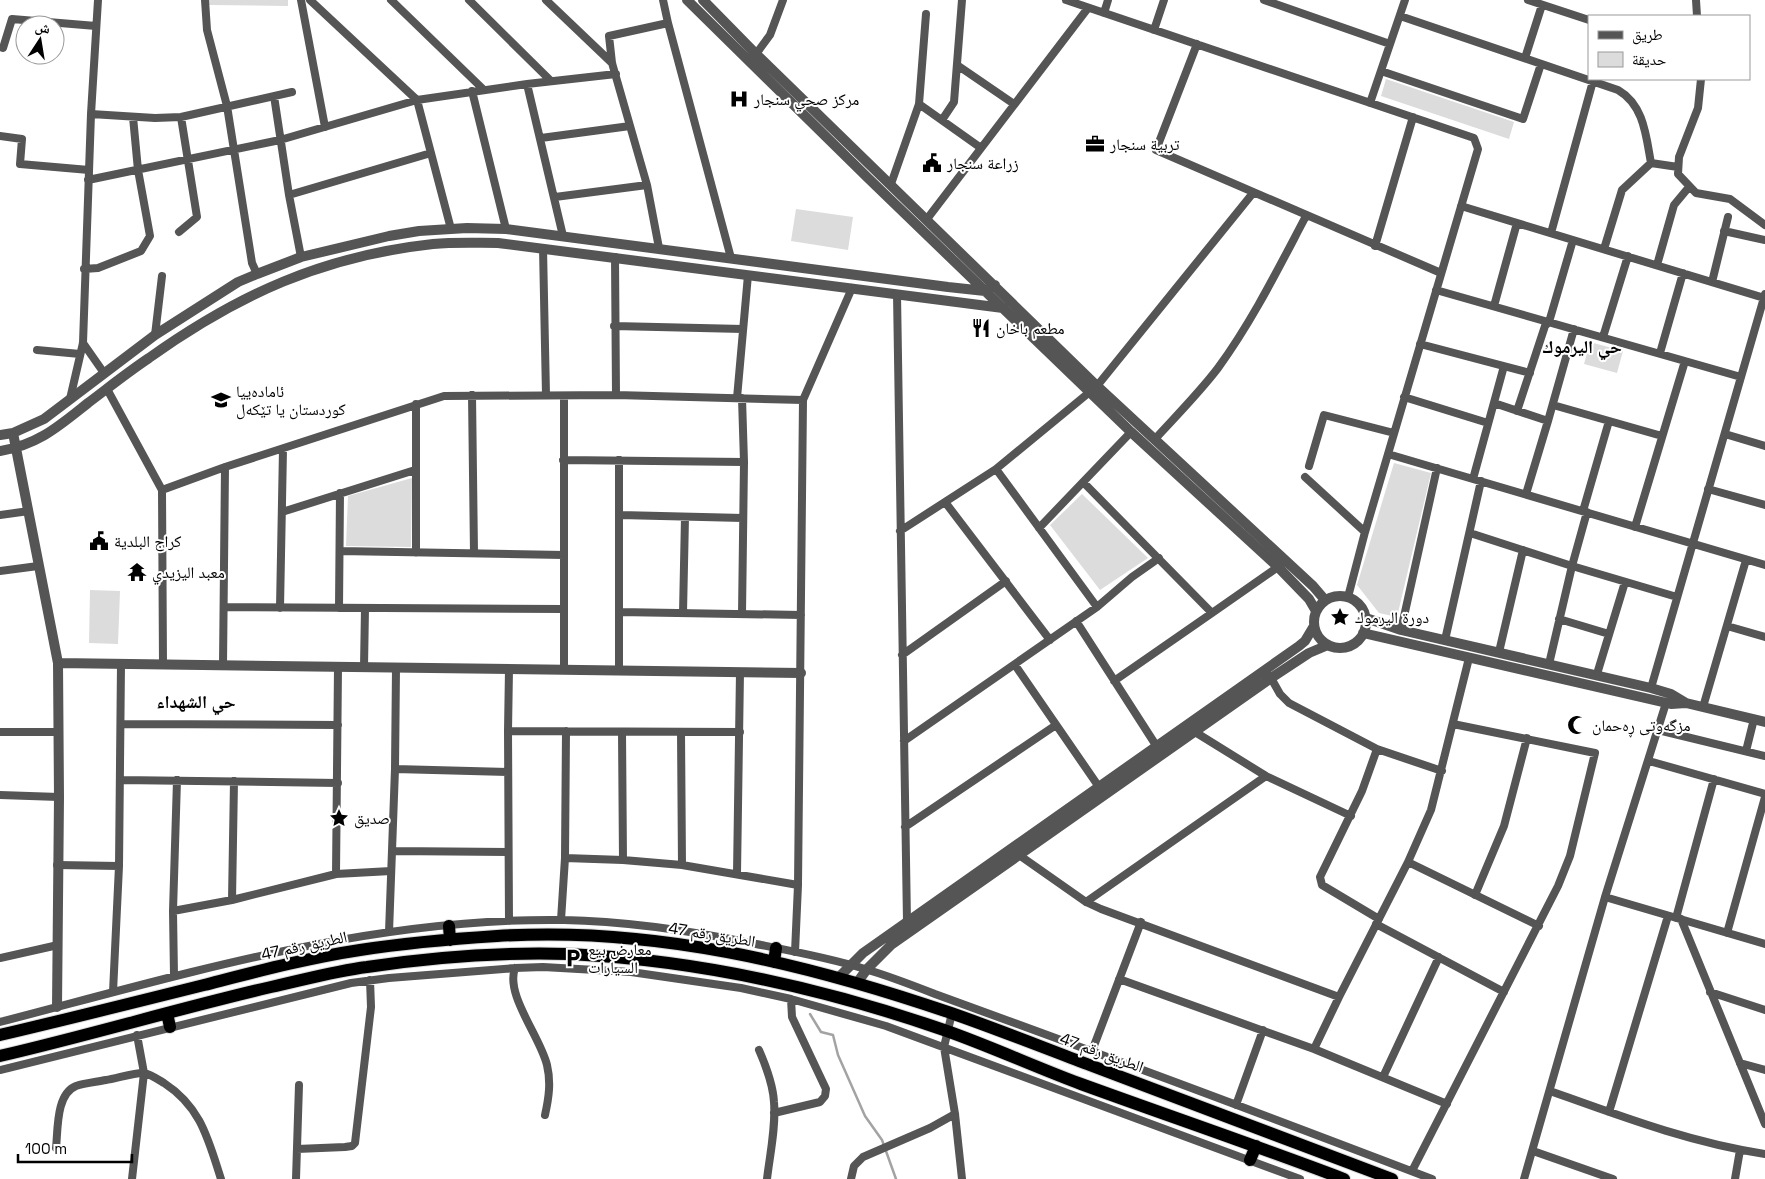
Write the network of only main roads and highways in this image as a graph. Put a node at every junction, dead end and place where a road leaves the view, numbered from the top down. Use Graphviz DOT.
graph roads {
  1 [pos="449,926"];
  2 [pos="450,940"];
  3 [pos="776,948"];
  4 [pos="361,950"];
  5 [pos="774,962"];
  6 [pos="363,967"];
  7 [pos="167,1013"];
  8 [pos="170,1027"];
  9 [pos="0,1035"];
  10 [pos="0,1056"];
  11 [pos="1256,1146"];
  12 [pos="1250,1160"];
  13 [pos="1344,1179"];
  14 [pos="1392,1179"];
  1 -- 2 [label="highway"];
  2 -- 4 [label="highway, الطريق رقم 47"];
  2 -- 5 [label="highway, الطريق رقم 47"];
  3 -- 5 [label="highway"];
  4 -- 6 [label="highway"];
  4 -- 9 [label="highway, الطريق رقم 47"];
  5 -- 14 [label="highway, الطريق رقم 47"];
  6 -- 7 [label="highway, الطريق رقم 47"];
  6 -- 11 [label="highway, الطريق رقم 47"];
  7 -- 8 [label="highway"];
  7 -- 10 [label="highway, الطريق رقم 47"];
  11 -- 12 [label="highway"];
  11 -- 13 [label="highway, الطريق رقم 47"];
}
